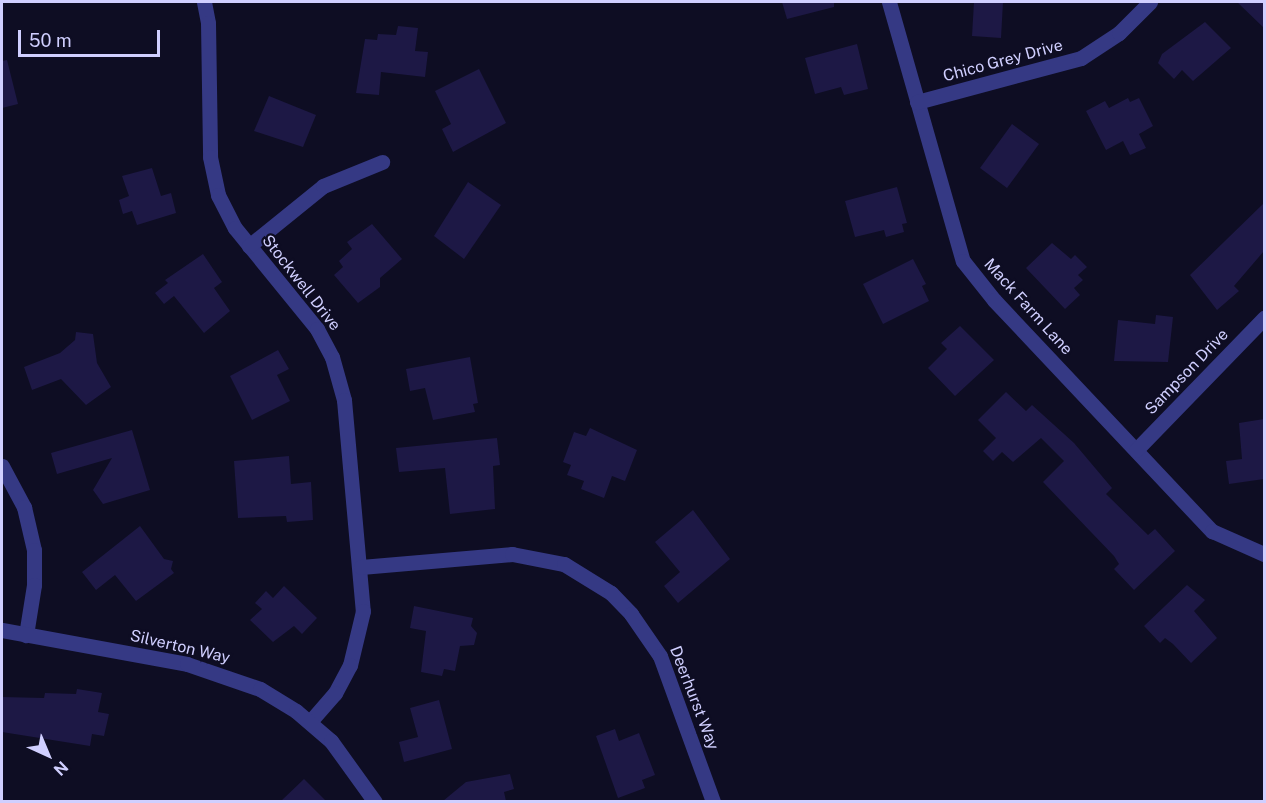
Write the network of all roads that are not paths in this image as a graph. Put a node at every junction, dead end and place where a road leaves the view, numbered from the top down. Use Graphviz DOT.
graph roads {
  1 [pos="204,2"];
  2 [pos="890,2"];
  3 [pos="1150,2"];
  4 [pos="917,102"];
  5 [pos="382,162"];
  6 [pos="249,246"];
  7 [pos="1264,318"];
  8 [pos="1136,450"];
  9 [pos="2,466"];
  10 [pos="1264,554"];
  11 [pos="361,567"];
  12 [pos="2,630"];
  13 [pos="26,634"];
  14 [pos="310,722"];
  15 [pos="375,801"];
  16 [pos="713,801"];
  1 -- 6 [label="street, Stockwell Drive"];
  2 -- 4 [label="street, Mack Farm Lane"];
  3 -- 4 [label="street, Chico Grey Drive"];
  4 -- 8 [label="street, Mack Farm Lane"];
  5 -- 6 [label="street"];
  6 -- 11 [label="street, Stockwell Drive"];
  7 -- 8 [label="street, Sampson Drive"];
  8 -- 10 [label="street, Mack Farm Lane"];
  9 -- 13 [label="street"];
  11 -- 14 [label="street, Stockwell Drive"];
  11 -- 16 [label="street, Deerhurst Way"];
  12 -- 13 [label="street, Silverton Way"];
  13 -- 14 [label="street, Silverton Way"];
  14 -- 15 [label="street, Silverton Way"];
}
